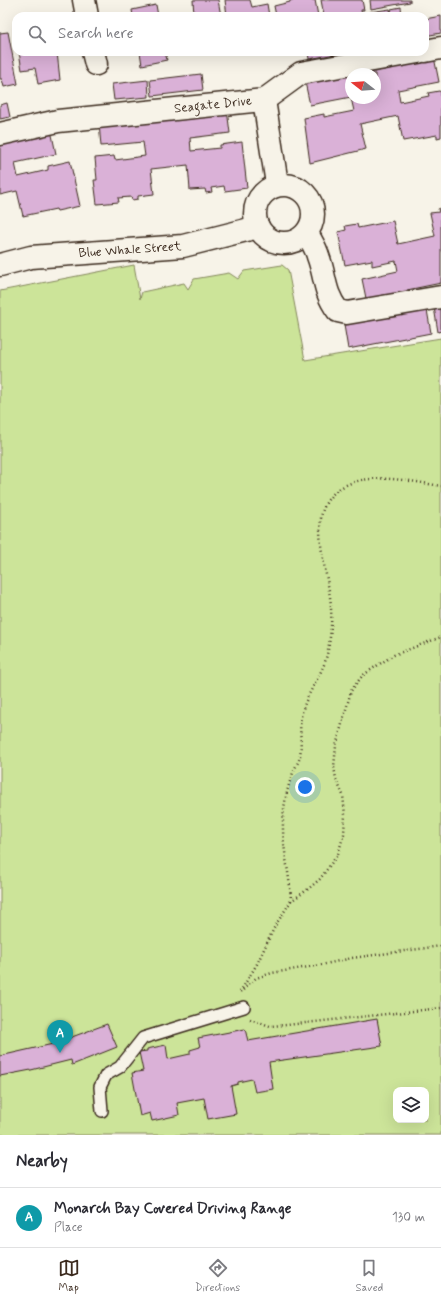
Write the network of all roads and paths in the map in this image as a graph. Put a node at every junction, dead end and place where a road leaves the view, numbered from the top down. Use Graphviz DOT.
graph roads {
  1 [pos="84,0"];
  2 [pos="86,12"];
  3 [pos="441,48"];
  4 [pos="429,50"];
  5 [pos="396,56"];
  6 [pos="264,100"];
  7 [pos="0,134"];
  8 [pos="277,184"];
  9 [pos="258,227"];
  10 [pos="307,233"];
  11 [pos="0,265"];
  12 [pos="441,297"];
  13 [pos="441,486"];
  14 [pos="441,636"];
  15 [pos="291,901"];
  16 [pos="441,946"];
  17 [pos="441,1008"];
  18 [pos="244,1012"];
  19 [pos="102,1111"];
  1 -- 2 [label="street"];
  3 -- 4 [label="street"];
  5 -- 6 [label="street, Seagate Drive"];
  6 -- 7 [label="street, Seagate Drive"];
  6 -- 8 [label="street"];
  8 -- 9 [label="street"];
  8 -- 10 [label="street"];
  9 -- 10 [label="street"];
  9 -- 11 [label="street, Blue Whale Street"];
  10 -- 12 [label="street"];
  13 -- 15 [label="path"];
  14 -- 15 [label="path"];
  15 -- 16 [label="path"];
  17 -- 18 [label="path"];
  18 -- 19 [label="lane"];
}
